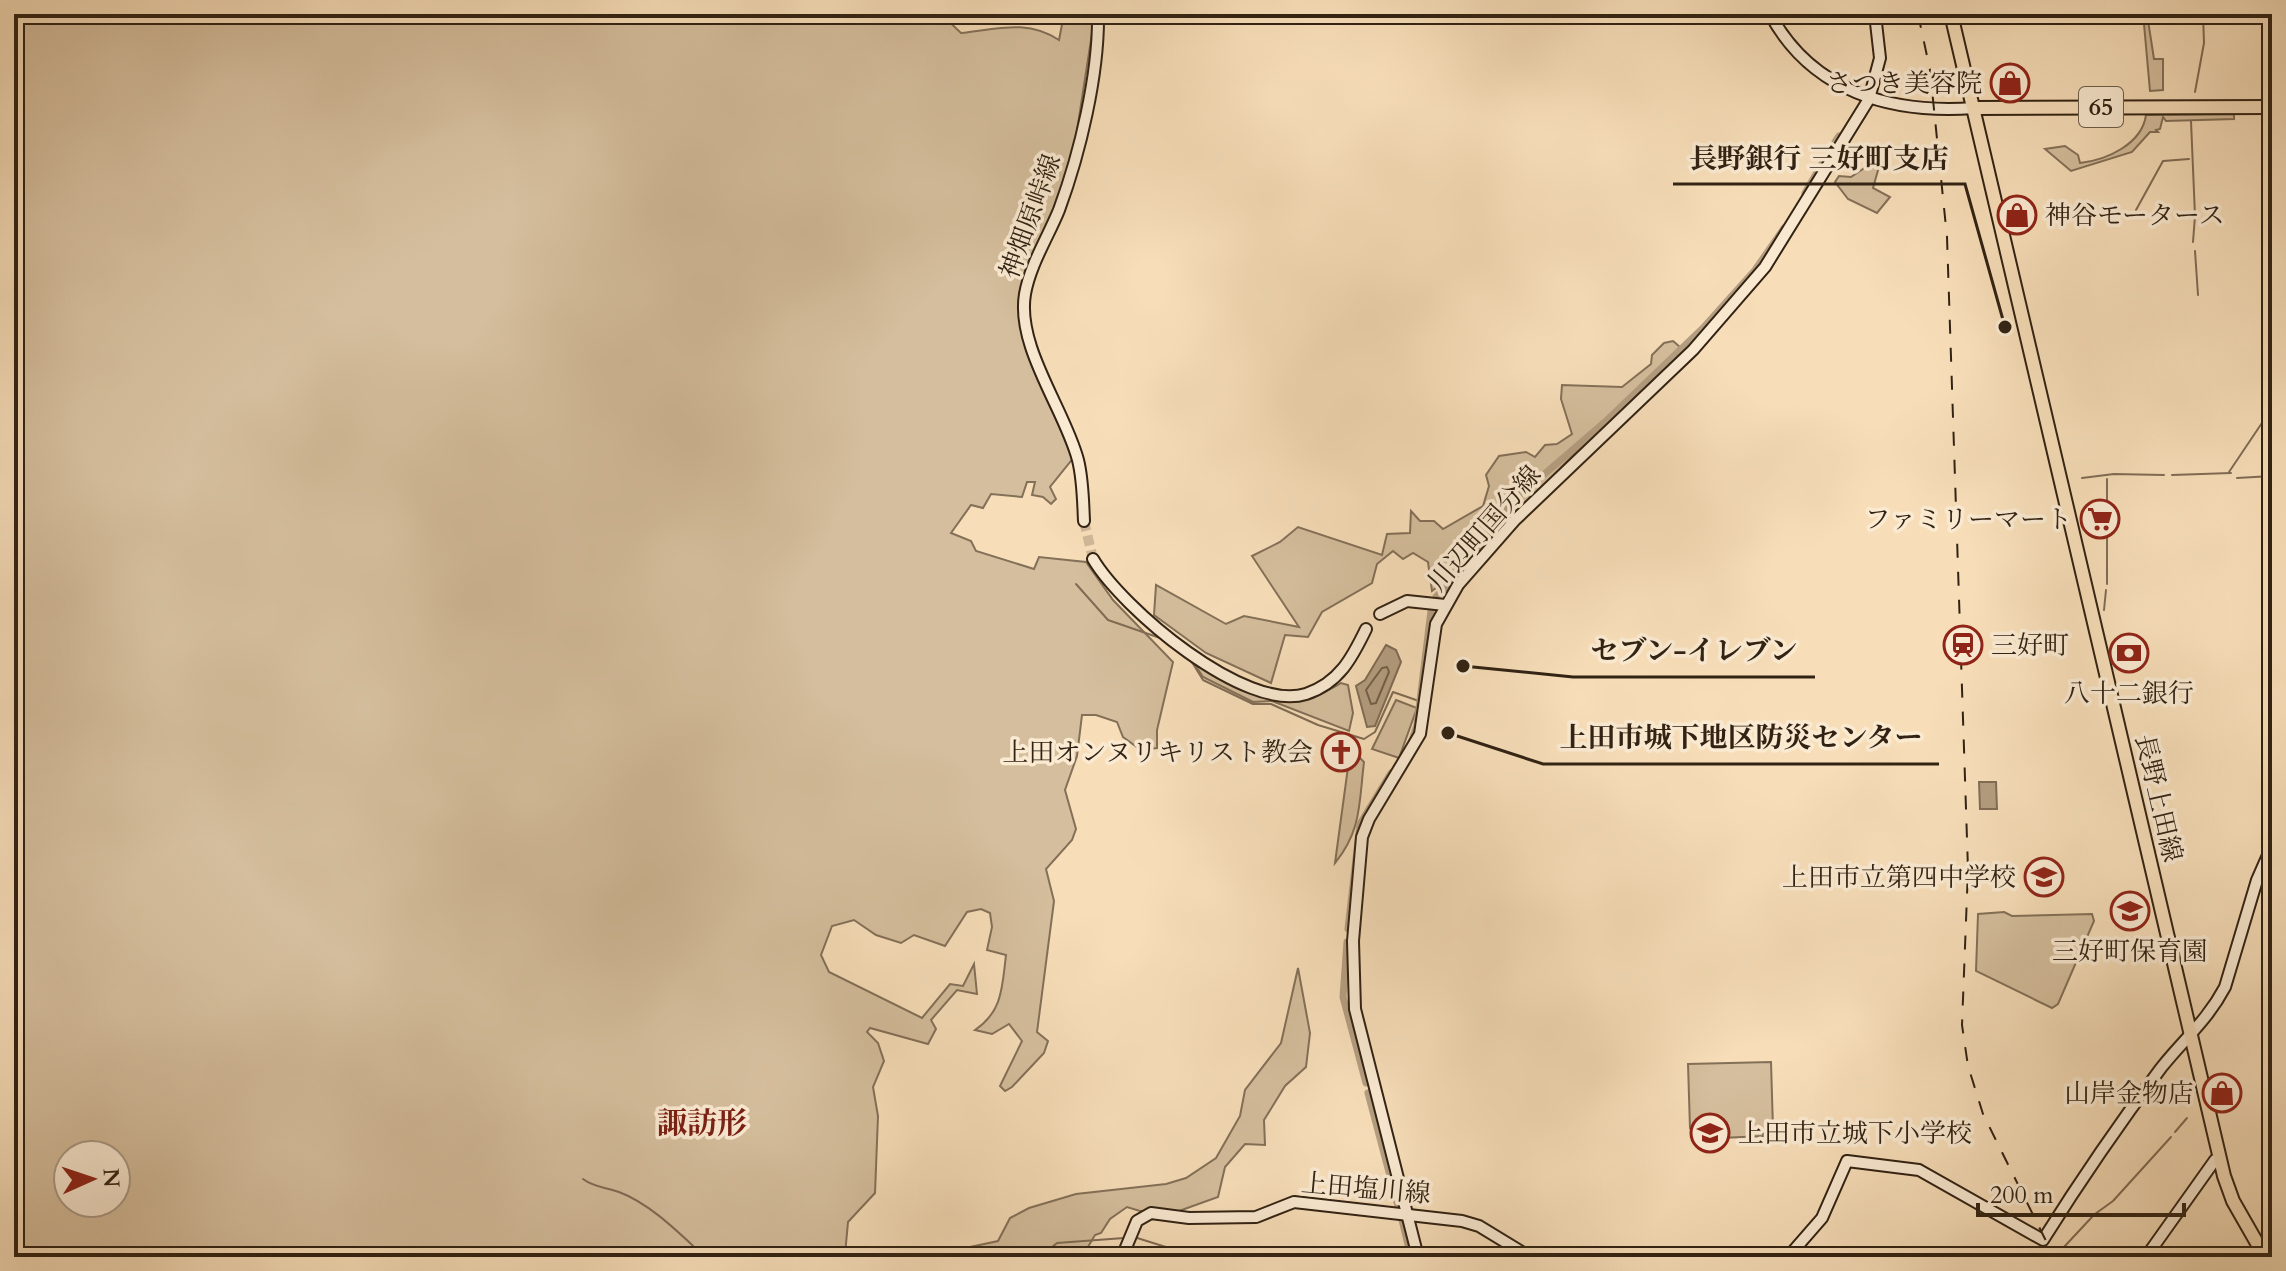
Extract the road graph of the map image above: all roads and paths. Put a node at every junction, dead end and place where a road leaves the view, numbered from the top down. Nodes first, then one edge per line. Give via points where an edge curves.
1 (1098, 14) edge
2 (1770, 14) edge
3 (1875, 14) edge
4 (1951, 14) edge
5 (1869, 99) junction
6 (2272, 107) edge
7 (1974, 108) junction
8 (1084, 521) tunnel mouth
9 (1093, 559) tunnel mouth
10 (1445, 605) junction
11 (1380, 614) dead end
12 (1366, 629) dead end
13 (2272, 846) edge
14 (2193, 1032) junction
15 (2215, 1160) dead end
16 (1407, 1214) junction
17 (1122, 1257) edge
18 (1418, 1257) edge
19 (1530, 1257) edge
20 (1788, 1257) edge
21 (2146, 1257) edge
22 (2265, 1257) edge

1 - 8 street, 神畑原峠線 via 1077,150 1030,279 1024,315 1078,460
2 - 5 street via 1798,54 1819,73
3 - 5 street, 川辺町国分線 via 1880,58
4 - 7 main road, 長野上田線
5 - 7 street via 1917,109
5 - 10 street, 川辺町国分線 via 1749,287 1693,350 1547,486
6 - 7 main road, 65
7 - 14 main road, 長野上田線
9 - 12 street via 1111,583 1195,655 1229,678 1267,693 1293,696 1325,685 1347,664
10 - 11 street via 1407,601
10 - 16 street, 川辺町国分線 via 1434,632 1420,734 1365,826 1353,941 1355,1009
13 - 14 street via 2225,987 2208,1019
14 - 20 street via 2093,1161 2043,1240 1919,1170 1847,1161 1822,1218
14 - 22 main road, 長野上田線 via 2228,1188
15 - 21 street
16 - 17 street, 上田塩川線 via 1294,1202 1256,1217 1151,1213 1137,1221
16 - 18 street, 川辺町国分線
16 - 19 street, 上田塩川線 via 1479,1226

